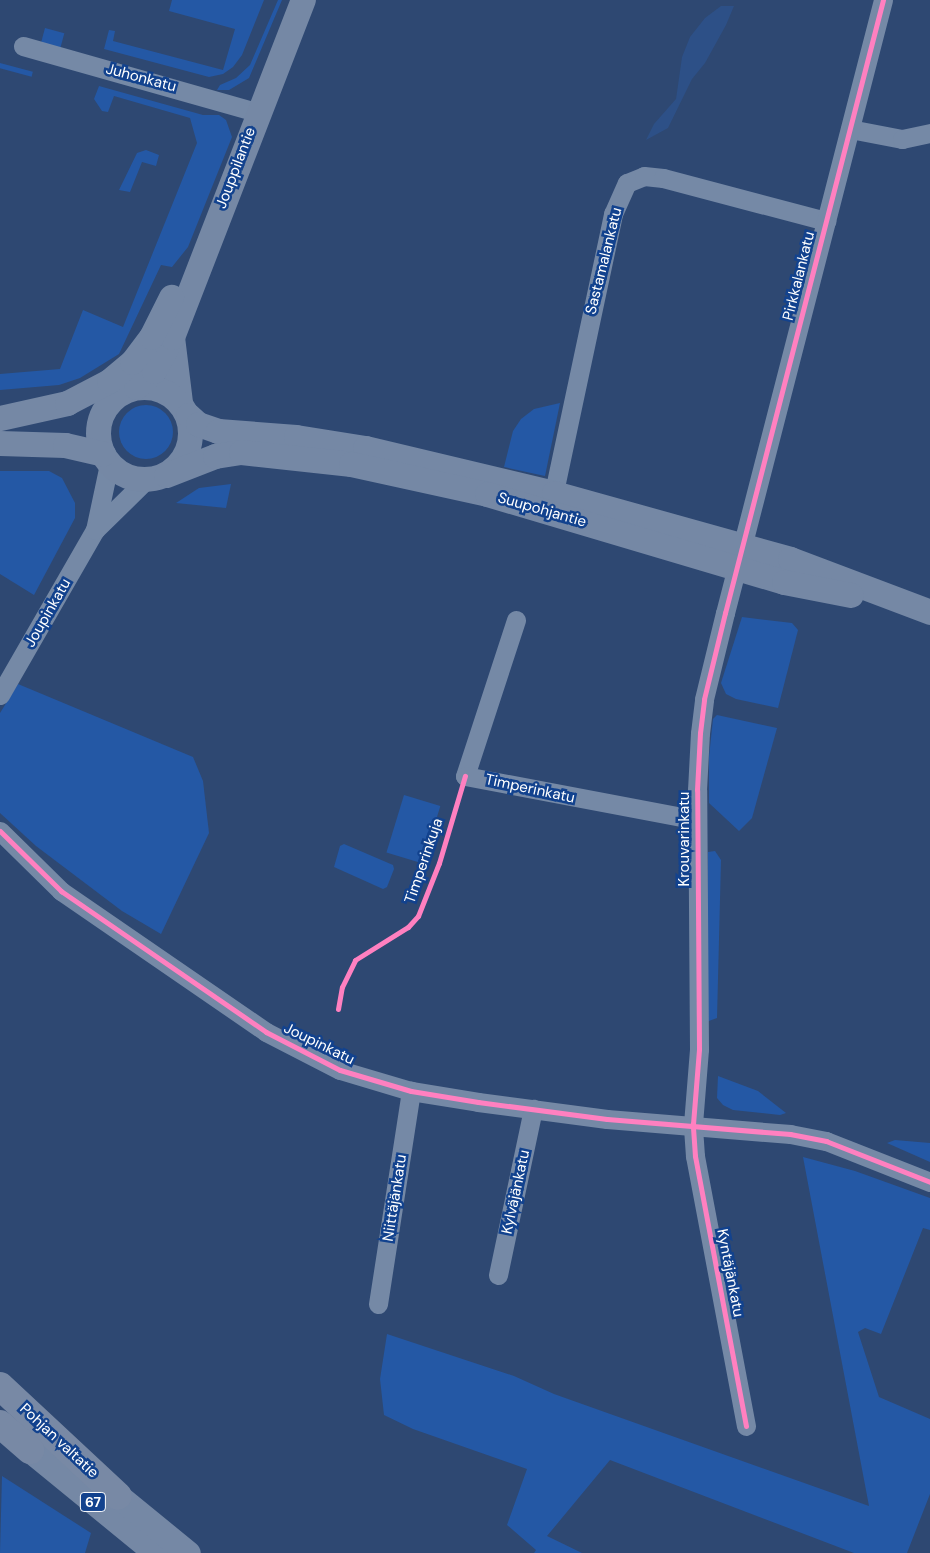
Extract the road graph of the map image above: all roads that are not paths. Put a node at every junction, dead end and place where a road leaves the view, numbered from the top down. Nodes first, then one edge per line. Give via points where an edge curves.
1 (303, 0) edge
2 (883, 0) edge
3 (23, 46) dead end
4 (257, 112) junction
5 (850, 129) junction
6 (930, 133) edge
7 (826, 221) junction
8 (194, 277) junction
9 (172, 337) junction
10 (136, 387) junction
11 (114, 397) junction
12 (184, 409) junction
13 (0, 418) edge
14 (0, 443) edge
15 (106, 459) junction
16 (156, 477) junction
17 (552, 502) junction
18 (95, 530) junction
19 (740, 558) junction
20 (922, 610) edge
21 (516, 620) dead end
22 (0, 695) edge
23 (697, 820) junction
24 (0, 831) edge
25 (411, 1091) junction
26 (533, 1109) junction
27 (693, 1124) junction
28 (930, 1182) edge
29 (498, 1275) dead end
30 (378, 1304) dead end
31 (0, 1386) edge
32 (0, 1424) edge
33 (746, 1426) dead end
34 (30, 1450) joint
35 (118, 1496) joint
36 (156, 1553) edge
37 (188, 1553) edge

1 - 4 main road, Jouppilantie
2 - 5 street, Pirkkalankatu
3 - 4 street, Juhonkatu
4 - 8 main road, Jouppilantie
5 - 6 street via 902,139
5 - 7 street, Pirkkalankatu
7 - 17 street, Sastamalankatu via 663,178 644,176 627,183 613,214
7 - 19 street, Pirkkalankatu
8 - 9 main road, Jouppilantie
8 - 13 main road via 180,283 148,342 109,382 67,403
9 - 10 main road, Jouppilantie via 154,371
9 - 12 main road, Jouppilantie
10 - 11 main road
10 - 12 main road via 152,387 167,392
11 - 13 main road via 49,420
11 - 15 main road via 98,424 98,439
12 - 16 main road via 190,445 184,458
12 - 17 main road, Suupohjantie via 198,424 218,431 296,437 365,448
14 - 15 main road via 65,445
15 - 16 main road via 121,474
15 - 18 street, Joupinkatu
16 - 17 main road, Suupohjantie via 227,454 292,456
16 - 18 street, Joupinkatu
17 - 19 main road, Suupohjantie
18 - 22 street, Joupinkatu
19 - 20 main road, Suupohjantie via 784,582
19 - 23 street, Krouvarinkatu via 704,699
21 - 23 street, Timperinkatu via 465,776
23 - 27 street, Krouvarinkatu via 699,1050
24 - 25 street, Joupinkatu via 61,891 266,1032 340,1070
25 - 26 street, Joupinkatu
25 - 30 street, Niittäjänkatu
26 - 27 street, Joupinkatu via 607,1119
26 - 29 street, Kylväjänkatu
27 - 28 street, Joupinkatu via 826,1141
27 - 33 street, Kyntäjänkatu via 695,1156
31 - 35 highway, Pohjan valtatie / 67
32 - 34 highway, Pohjan valtatie / 67
34 - 36 main road, Pohjan valtatie / 67
35 - 37 main road, Pohjan valtatie / 67

